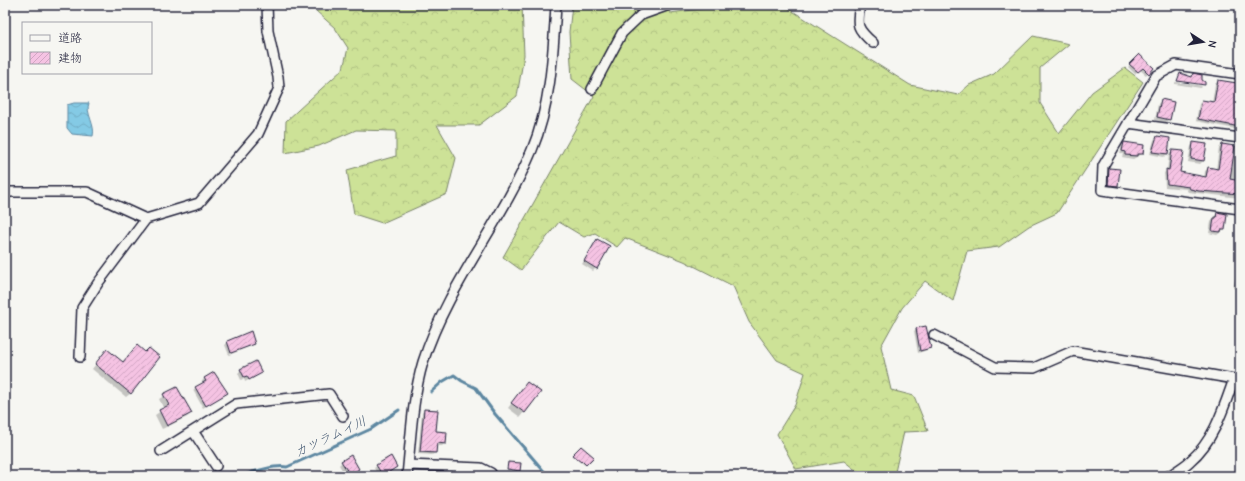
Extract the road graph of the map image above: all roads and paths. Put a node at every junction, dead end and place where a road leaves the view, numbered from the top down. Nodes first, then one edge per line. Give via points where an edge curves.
1 (267, 5) edge
2 (556, 5) edge
3 (669, 5) edge
4 (860, 5) edge
5 (873, 43) dead end
6 (1240, 74) edge
7 (592, 89) dead end
8 (1128, 124) junction
9 (1240, 138) edge
10 (5, 192) edge
11 (1240, 209) edge
12 (146, 218) junction
13 (934, 335) dead end
14 (80, 357) dead end
15 (1237, 379) edge
16 (343, 416) dead end
17 (193, 431) junction
18 (161, 451) dead end
19 (408, 465) junction
20 (216, 466) dead end
21 (407, 476) edge
22 (491, 476) edge
23 (1169, 476) edge

1 - 12 street via 268,31 278,88 258,134 199,203
2 - 19 street via 551,77 541,123 514,188 445,310 425,356 416,392
3 - 7 street via 641,15 622,33
4 - 5 street via 857,19 860,32
6 - 8 street via 1176,65 1156,76
8 - 9 street
8 - 11 street via 1103,166 1102,190
10 - 12 street via 87,192
12 - 14 street via 82,308
13 - 15 street via 996,367 1034,368 1073,351
15 - 23 street via 1208,440 1190,461
16 - 17 street via 329,394 236,404
17 - 18 street
17 - 20 street
19 - 21 street
19 - 22 street via 481,468 491,473

